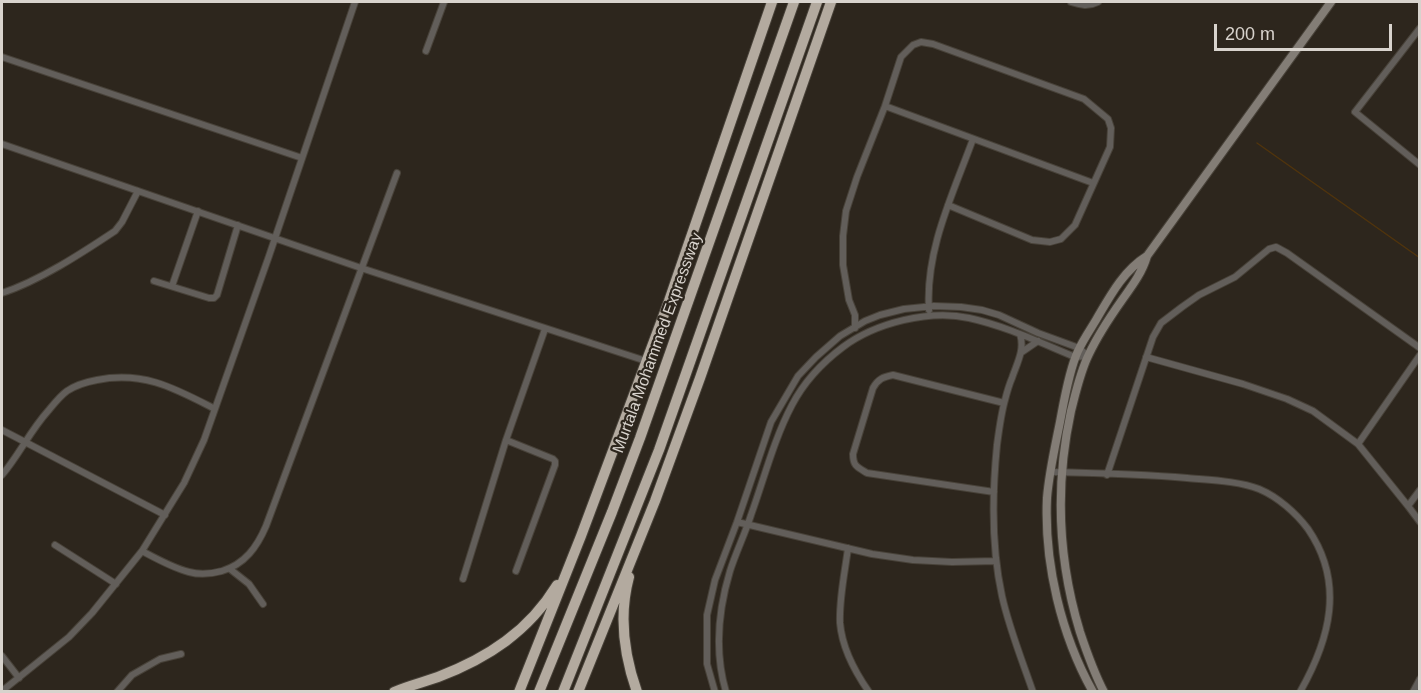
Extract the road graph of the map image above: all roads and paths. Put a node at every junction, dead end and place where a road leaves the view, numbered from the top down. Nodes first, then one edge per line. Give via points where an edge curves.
1 (355, 2) edge
2 (444, 2) edge
3 (772, 2) edge
4 (794, 2) edge
5 (817, 2) edge
6 (831, 2) edge
7 (1071, 2) edge
8 (1098, 2) edge
9 (1329, 4) edge
10 (1419, 28) edge
11 (426, 51) dead end
12 (2, 57) edge
13 (885, 106) junction
14 (973, 139) junction
15 (2, 144) edge
16 (302, 158) junction
17 (1419, 165) edge
18 (397, 173) dead end
19 (1093, 183) junction
20 (138, 191) junction
21 (948, 206) junction
22 (198, 211) junction
23 (238, 225) junction
24 (275, 239) junction
25 (1147, 256) junction
26 (361, 268) junction
27 (154, 281) dead end
28 (172, 286) junction
29 (2, 293) edge
30 (928, 307) junction
31 (855, 315) junction
32 (930, 316) junction
33 (865, 322) junction
34 (855, 328) junction
35 (545, 329) junction
36 (1020, 334) junction
37 (1038, 341) junction
38 (1079, 348) junction
39 (1419, 348) edge
40 (1022, 352) junction
41 (1419, 355) edge
42 (1088, 356) junction
43 (1075, 357) junction
44 (1146, 357) junction
45 (646, 362) junction
46 (1004, 403) junction
47 (215, 410) junction
48 (2, 430) edge
49 (507, 440) junction
50 (25, 443) junction
51 (1358, 444) junction
52 (1050, 472) junction
53 (1062, 472) junction
54 (1107, 474) junction
55 (2, 475) edge
56 (1419, 490) edge
57 (994, 492) junction
58 (655, 501) junction
59 (1408, 506) junction
60 (165, 515) junction
61 (737, 522) junction
62 (1419, 522) edge
63 (748, 525) junction
64 (581, 536) junction
65 (55, 545) dead end
66 (848, 548) junction
67 (142, 551) junction
68 (996, 561) junction
69 (230, 569) junction
70 (516, 571) dead end
71 (463, 579) dead end
72 (116, 584) junction
73 (263, 604) dead end
74 (180, 654) dead end
75 (2, 656) edge
76 (19, 678) junction
77 (1419, 679) edge
78 (2, 691) edge
79 (117, 692) edge
80 (394, 692) edge
81 (519, 692) edge
82 (539, 692) edge
83 (563, 692) edge
84 (578, 692) edge
85 (637, 692) edge
86 (715, 692) edge
87 (726, 692) edge
88 (869, 692) edge
89 (1033, 692) edge
90 (1093, 692) edge
91 (1104, 692) edge
92 (1300, 692) edge
93 (1413, 692) edge

1 - 16 street
2 - 11 street
3 - 45 highway, Murtala Mohammed Expressway
4 - 82 highway, Murtala Mohammed Expressway via 640,438
5 - 83 highway via 659,450
6 - 58 highway
7 - 8 street
9 - 25 street
10 - 17 street via 1354,112
12 - 16 street
13 - 14 street
13 - 19 street via 901,57 921,42 1084,99 1108,119 1111,128 1110,147
13 - 31 street via 846,211 843,265
14 - 19 street
14 - 21 street
15 - 20 street
16 - 24 street
18 - 26 street
19 - 21 street via 1075,225 1061,239 1050,242 1032,240
20 - 22 street
20 - 29 street via 115,231 51,270
21 - 30 street via 932,260
22 - 23 street
22 - 28 street
23 - 24 street
23 - 28 street via 214,298
24 - 26 street
24 - 47 street
25 - 38 street via 1118,283
25 - 42 street
26 - 35 street
26 - 69 street via 260,540 247,558
27 - 28 street
30 - 32 street
30 - 33 street via 904,309
30 - 38 street via 982,310
31 - 33 street
31 - 34 street
32 - 36 street via 968,317
32 - 63 street via 870,332 844,346 807,382 780,431
33 - 34 street
34 - 61 street via 816,357 784,398 771,422
35 - 45 street
35 - 49 street
36 - 37 street
36 - 40 street
37 - 40 street
37 - 43 street
38 - 42 street
38 - 43 street
39 - 44 street via 1276,247 1235,278 1199,296 1161,323
40 - 46 street
41 - 51 street
42 - 43 street
42 - 53 street via 1075,395
43 - 52 street
44 - 51 street via 1287,399 1313,411
44 - 54 street
45 - 64 highway, Murtala Mohammed Expressway
46 - 57 street
46 - 57 street via 885,376 873,388 853,462 867,473
47 - 50 street via 183,392 154,382 114,377 66,391
47 - 60 street via 195,461
48 - 50 street
49 - 70 street via 555,461
49 - 71 street
50 - 55 street
50 - 60 street
51 - 59 street
52 - 53 street
52 - 90 street via 1048,526 1056,592 1064,626
53 - 54 street
53 - 91 street via 1061,538 1067,580 1083,640
54 - 92 street via 1224,481 1259,489 1300,518 1322,553 1331,593 1325,636
56 - 59 street
57 - 68 street
58 - 84 highway
58 - 85 highway via 627,584 624,607 627,655
59 - 62 street
60 - 67 street
61 - 63 street
61 - 86 street via 715,580 708,615 707,664
63 - 66 street
63 - 87 street via 720,609 720,657
64 - 80 highway via 555,588 511,638 476,661
64 - 81 highway, Murtala Mohammed Expressway
65 - 72 street
66 - 68 street via 913,560
66 - 88 street via 840,624 855,669
67 - 69 street via 192,573
67 - 72 street
68 - 89 street via 1002,596
69 - 73 street via 249,584
72 - 76 street via 69,637
74 - 79 street via 160,659 132,675
75 - 76 street
76 - 78 street
77 - 93 street

